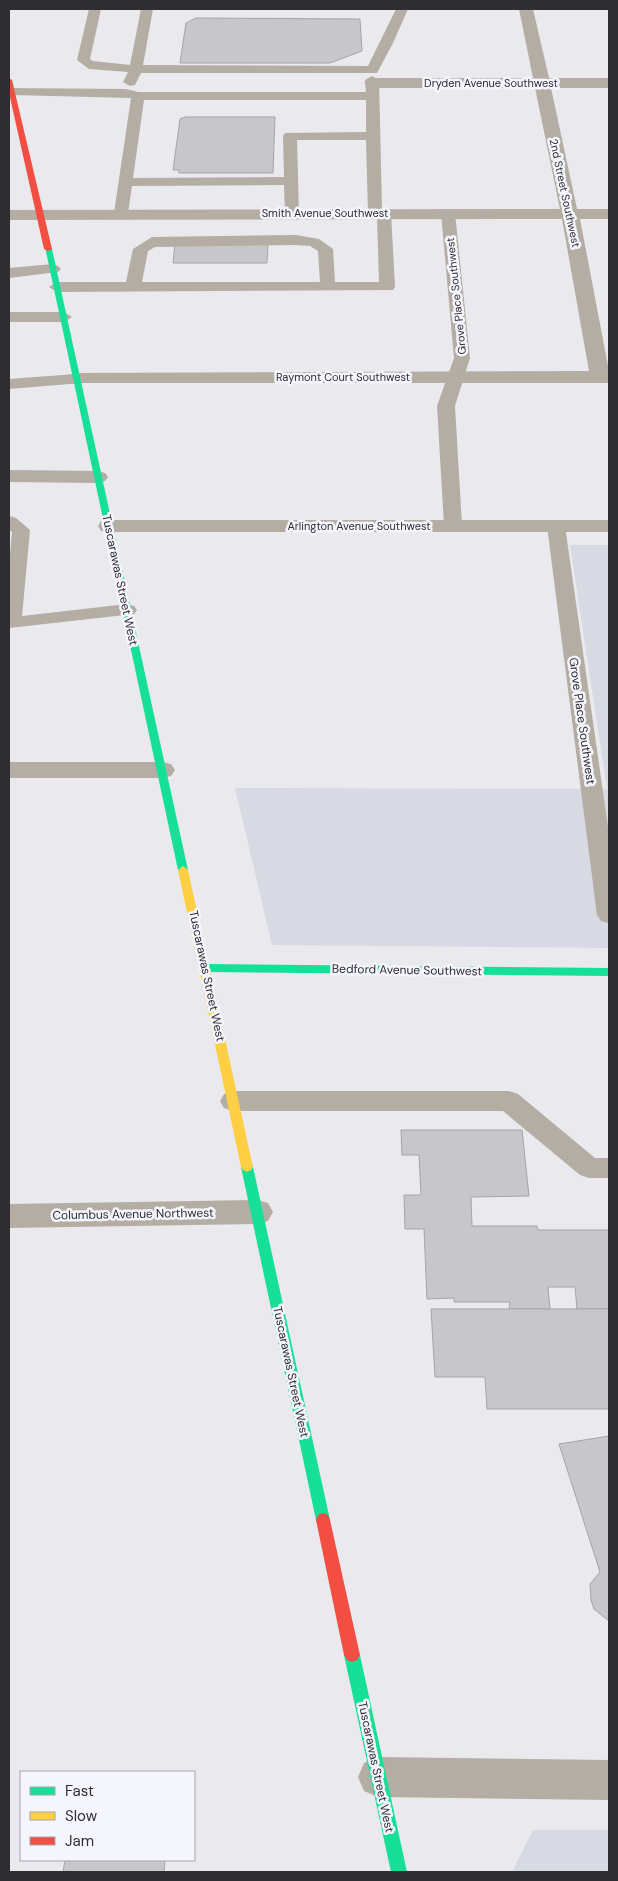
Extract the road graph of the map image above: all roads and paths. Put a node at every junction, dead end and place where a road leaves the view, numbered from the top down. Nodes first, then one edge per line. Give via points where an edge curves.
1 (95, 9) edge
2 (147, 9) edge
3 (402, 9) edge
4 (526, 9) edge
5 (136, 69) junction
6 (541, 83) junction
7 (609, 83) edge
8 (372, 84) junction
9 (10, 88) edge
10 (132, 94) junction
11 (373, 136) junction
12 (290, 181) junction
13 (125, 182) junction
14 (121, 213) junction
15 (292, 213) junction
16 (380, 213) junction
17 (448, 213) junction
18 (41, 214) junction
19 (570, 214) junction
20 (609, 214) edge
21 (9, 215) edge
22 (53, 269) junction
23 (9, 273) edge
24 (57, 287) junction
25 (133, 287) junction
26 (328, 287) junction
27 (9, 317) edge
28 (64, 317) junction
29 (459, 376) junction
30 (604, 377) edge
31 (76, 379) junction
32 (9, 384) edge
33 (9, 476) edge
34 (98, 477) junction
35 (9, 522) edge
36 (109, 526) junction
37 (453, 526) junction
38 (556, 526) junction
39 (609, 526) edge
40 (127, 610) junction
41 (10, 629) edge
42 (9, 770) edge
43 (162, 770) junction
44 (609, 915) edge
45 (205, 968) junction
46 (609, 972) edge
47 (233, 1101) junction
48 (609, 1168) edge
49 (257, 1212) junction
50 (9, 1216) edge
51 (378, 1776) junction
52 (609, 1780) edge
53 (399, 1872) edge

1 - 5 lane via 83,62 94,66
2 - 5 lane
3 - 8 lane
4 - 6 street, 2nd Street Southwest
5 - 8 lane
5 - 10 lane
6 - 7 street, Dryden Avenue Southwest
6 - 8 street, Dryden Avenue Southwest
6 - 19 street, 2nd Street Southwest
8 - 10 lane via 253,96
8 - 11 lane
9 - 10 lane
9 - 18 main road, Tuscarawas Street West
10 - 13 lane
11 - 12 lane via 290,136
11 - 16 lane
12 - 13 lane
12 - 15 lane
13 - 14 lane
14 - 15 street, Smith Avenue Southwest
14 - 18 street, Smith Avenue Southwest
15 - 16 street, Smith Avenue Southwest
16 - 17 street, Smith Avenue Southwest
16 - 26 lane via 387,287
17 - 19 street, Smith Avenue Southwest
17 - 29 lane, Grove Place Southwest via 462,358
18 - 21 street, Smith Avenue Southwest
18 - 22 main road, Tuscarawas Street West
19 - 20 street, Smith Avenue Southwest
19 - 30 street, 2nd Street Southwest
22 - 23 lane
22 - 24 main road, Tuscarawas Street West
24 - 25 lane
24 - 28 main road, Tuscarawas Street West
25 - 26 lane
25 - 26 lane via 141,249 152,242 296,240 314,242 325,248
27 - 28 lane
28 - 31 main road, Tuscarawas Street West
29 - 30 street, Raymont Court Southwest
29 - 31 street, Raymont Court Southwest
29 - 37 lane, Grove Place Southwest via 446,406
31 - 32 lane
31 - 34 main road, Tuscarawas Street West
33 - 34 street
34 - 36 main road, Tuscarawas Street West
35 - 41 lane via 21,530
36 - 37 street, Arlington Avenue Southwest
36 - 40 main road, Tuscarawas Street West
37 - 38 street, Arlington Avenue Southwest
38 - 39 street, Arlington Avenue Southwest
38 - 44 lane, Grove Place Southwest
40 - 41 lane
40 - 43 main road, Tuscarawas Street West
42 - 43 street
43 - 45 main road, Tuscarawas Street West
45 - 46 main road, Bedford Avenue Southwest
45 - 47 main road, Tuscarawas Street West
47 - 48 lane via 509,1101 589,1168
47 - 49 main road, Tuscarawas Street West
49 - 50 street, Columbus Avenue Northwest
49 - 51 main road, Tuscarawas Street West
51 - 52 street
51 - 53 main road, Tuscarawas Street West

